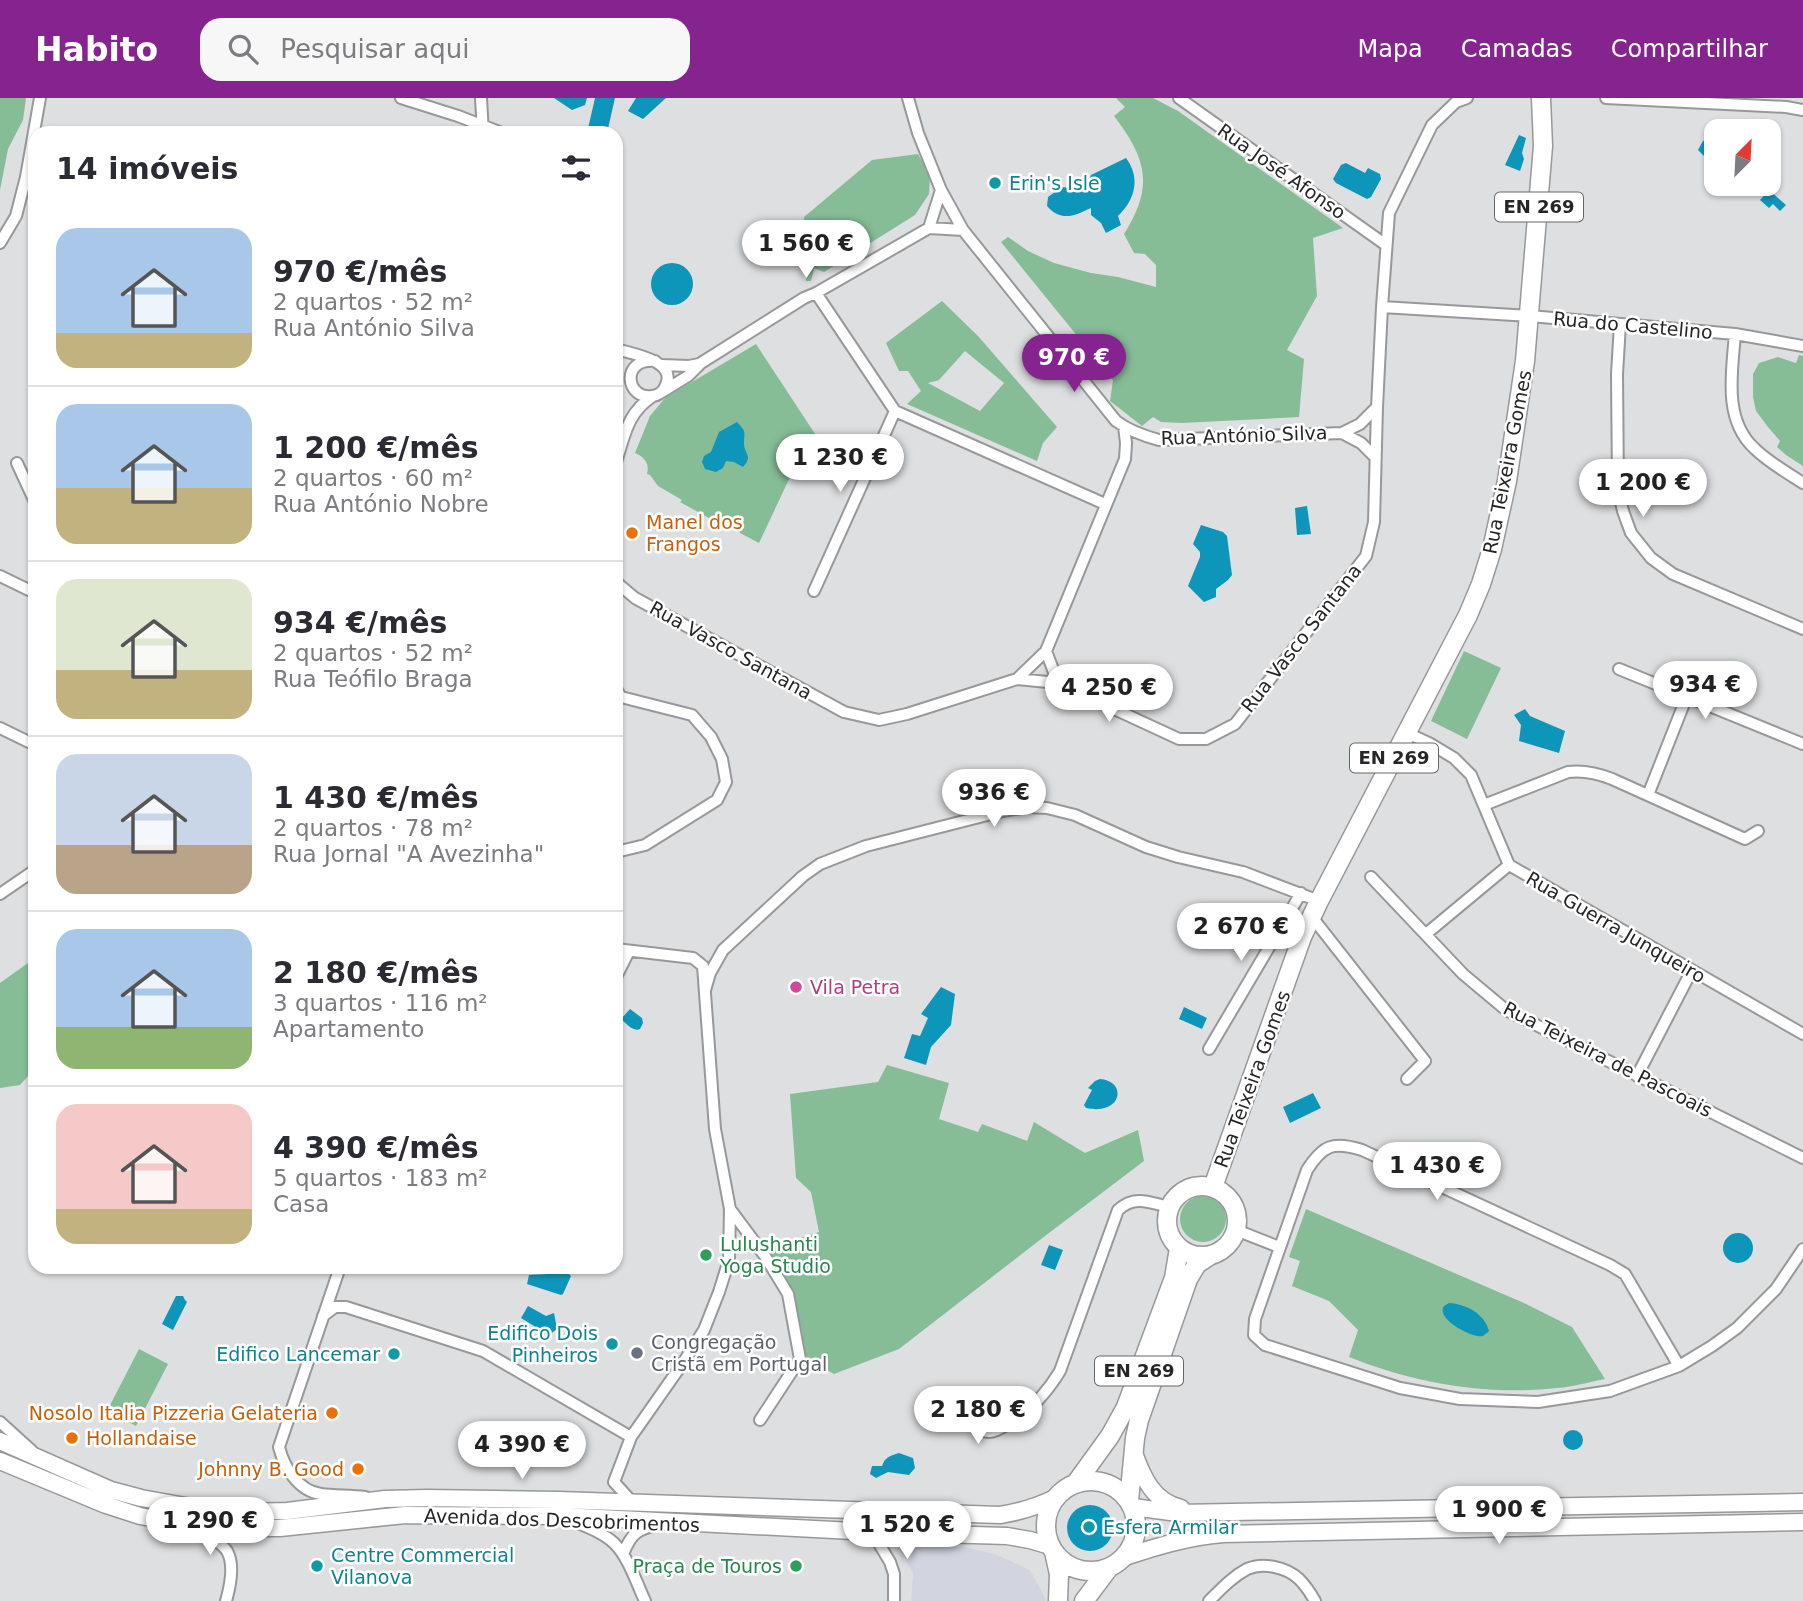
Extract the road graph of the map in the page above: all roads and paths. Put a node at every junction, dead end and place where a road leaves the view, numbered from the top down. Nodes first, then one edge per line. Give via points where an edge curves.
1 (40, 98) edge
2 (401, 98) edge
3 (481, 98) edge
4 (908, 98) edge
5 (1179, 98) edge
6 (1467, 98) edge
7 (1541, 98) edge
8 (1606, 98) edge
9 (1788, 103) edge
10 (1803, 110) edge
11 (35, 126) edge
12 (475, 126) edge
13 (483, 126) edge
14 (28, 166) edge
15 (941, 190) junction
16 (929, 228) junction
17 (963, 230) junction
18 (0, 243) edge
19 (1386, 244) junction
20 (816, 293) junction
21 (1382, 307) junction
22 (1530, 316) junction
23 (1619, 324) junction
24 (1735, 334) junction
25 (1803, 346) edge
26 (623, 353) edge
27 (623, 359) edge
28 (658, 363) junction
29 (701, 363) junction
30 (630, 378) junction
31 (657, 394) junction
32 (1377, 407) junction
33 (895, 411) junction
34 (1124, 427) junction
35 (1342, 433) junction
36 (623, 442) edge
37 (1375, 457) junction
38 (17, 463) dead end
39 (1803, 483) edge
40 (28, 487) edge
41 (1105, 504) junction
42 (0, 576) edge
43 (623, 588) edge
44 (28, 590) edge
45 (814, 591) dead end
46 (623, 593) edge
47 (635, 597) junction
48 (1803, 629) edge
49 (1046, 651) junction
50 (1619, 669) dead end
51 (1017, 679) junction
52 (1058, 683) junction
53 (1687, 696) junction
54 (623, 697) edge
55 (0, 728) edge
56 (1406, 733) junction
57 (28, 742) edge
58 (1803, 744) edge
59 (1648, 795) junction
60 (1484, 805) junction
61 (1758, 831) dead end
62 (623, 850) edge
63 (1508, 865) junction
64 (28, 875) edge
65 (1371, 877) dead end
66 (1301, 893) junction
67 (0, 894) edge
68 (1315, 909) junction
69 (1426, 934) junction
70 (623, 950) edge
71 (629, 951) junction
72 (623, 963) edge
73 (1692, 970) junction
74 (705, 990) junction
75 (1803, 1034) edge
76 (1209, 1049) dead end
77 (1637, 1076) junction
78 (1407, 1079) dead end
79 (1803, 1158) edge
80 (1213, 1187) junction
81 (1169, 1207) junction
82 (730, 1209) junction
83 (1236, 1230) junction
84 (1279, 1247) junction
85 (1179, 1248) junction
86 (1803, 1249) edge
87 (1211, 1255) junction
88 (338, 1274) edge
89 (323, 1316) junction
90 (1679, 1366) junction
91 (1003, 1409) junction
92 (1023, 1413) junction
93 (760, 1420) dead end
94 (0, 1422) edge
95 (998, 1430) junction
96 (631, 1437) junction
97 (0, 1441) edge
98 (1134, 1453) junction
99 (39, 1458) junction
100 (0, 1461) edge
101 (1076, 1483) junction
102 (1055, 1498) junction
103 (385, 1499) junction
104 (1803, 1502) edge
105 (633, 1503) junction
106 (1131, 1504) junction
107 (1200, 1513) junction
108 (561, 1516) junction
109 (666, 1522) junction
110 (1803, 1522) edge
111 (179, 1523) junction
112 (872, 1532) junction
113 (1052, 1549) junction
114 (623, 1554) junction
115 (1125, 1557) junction
116 (1108, 1569) junction
117 (226, 1601) edge
118 (645, 1601) edge
119 (894, 1601) edge
120 (1058, 1601) edge
121 (1084, 1601) edge
122 (1209, 1601) edge
123 (1315, 1601) edge

1 - 11 street
2 - 12 street
3 - 13 street
4 - 15 street, Rua António Silva
5 - 19 street, Rua José Afonso
6 - 19 street, Rua Vasco Santana via 1432,124 1389,213
7 - 22 main road, Rua Teixeira Gomes / EN 269 via 1543,146
8 - 9 street
9 - 10 street
14 - 18 street via 16,216
15 - 16 street
15 - 17 street, Rua António Silva
16 - 17 street
16 - 20 street
17 - 34 street, Rua António Silva
19 - 21 street, Rua Vasco Santana
20 - 29 street
20 - 33 street
21 - 22 street
21 - 32 street, Rua Vasco Santana
22 - 23 street, Rua do Castelino
22 - 56 main road, Rua Teixeira Gomes / EN 269 via 1507,481 1492,549 1468,615
23 - 24 street, Rua do Castelino
23 - 48 street via 1618,489 1631,533 1651,558 1673,574
24 - 25 street, Rua do Castelino
24 - 39 street, Rua do Castelino via 1731,384 1738,426 1752,447
26 - 28 street
27 - 30 street
28 - 29 street
28 - 30 street via 638,363
28 - 31 street via 667,376 666,386
29 - 31 street
30 - 31 street via 636,392
31 - 36 street via 632,416
32 - 35 street, Rua António Silva via 1360,424
32 - 37 street, Rua Vasco Santana
33 - 41 street
33 - 45 street
34 - 35 street, Rua António Silva via 1159,440
34 - 41 street via 1125,459
35 - 37 street
37 - 52 street, Rua Vasco Santana via 1374,522 1366,556 1235,724 1206,739 1179,739
38 - 40 street
41 - 49 street
42 - 44 street
43 - 47 street, Rua Vasco Santana
46 - 47 street, Rua Vasco Santana
47 - 51 street, Rua Vasco Santana via 844,712 879,720
49 - 51 street
49 - 52 street
50 - 53 street
51 - 52 street, Rua Vasco Santana
53 - 58 street
53 - 59 street
54 - 62 street via 692,715 711,737 726,782 717,800 645,845
55 - 57 street
56 - 60 street, Rua Guerra Junqueiro via 1454,758 1471,775
56 - 68 main road, Rua Teixeira Gomes / EN 269
59 - 60 street via 1580,770
59 - 61 street via 1745,839
60 - 63 street, Rua Guerra Junqueiro
63 - 69 street
63 - 73 street, Rua Guerra Junqueiro
64 - 67 street
65 - 69 street, Rua Teixeira de Pascoais
66 - 68 street
66 - 74 street via 1243,872 1146,847 1075,815 1027,807 866,846 820,864 723,950
66 - 76 street
68 - 78 street via 1425,1061
68 - 80 main road, Rua Teixeira Gomes / EN 269
69 - 77 street, Rua Teixeira de Pascoais via 1463,974 1506,1010
70 - 71 street
71 - 72 street
71 - 74 street via 693,958 703,967
73 - 75 street, Rua Guerra Junqueiro
73 - 77 street
74 - 82 street via 715,1129
77 - 79 street, Rua Teixeira de Pascoais
80 - 81 main road via 1191,1187
80 - 83 main road via 1230,1199
81 - 85 main road via 1166,1224
81 - 92 street via 1136,1200 1118,1210 1060,1371
82 - 93 street via 788,1294 800,1359
82 - 96 street via 729,1260 704,1330
83 - 84 street
83 - 87 main road, EN 269 via 1227,1246
84 - 90 street via 1254,1335 1265,1345 1401,1388 1460,1399 1538,1402 1610,1391
84 - 90 street via 1307,1170 1317,1155 1346,1145 1625,1274
85 - 87 main road via 1189,1254
85 - 101 main road, EN 269 via 1174,1278 1126,1406
86 - 90 street via 1776,1289 1737,1328
87 - 98 main road, EN 269 via 1197,1264 1188,1279 1142,1413
88 - 89 street
89 - 96 street via 335,1307 346,1307 483,1351
89 - 103 street via 279,1447 282,1461 298,1482 318,1494
91 - 92 street
91 - 95 street via 1005,1418
91 - 95 street via 989,1399 978,1404 972,1418 982,1431
92 - 95 street
94 - 99 street
96 - 105 street via 614,1482
97 - 99 main road, Avenida dos Descobrimentos
98 - 106 main road, EN 269
98 - 107 main road via 1142,1475 1160,1498
99 - 103 main road, Avenida dos Descobrimentos via 111,1490 208,1510 287,1511
100 - 111 main road, Avenida dos Descobrimentos via 140,1516
101 - 102 main road, EN 269
101 - 106 main road via 1111,1485
102 - 105 main road, Avenida dos Descobrimentos via 1033,1509 1000,1515
102 - 113 main road via 1046,1521
103 - 105 main road, Avenida dos Descobrimentos
104 - 107 main road
106 - 107 main road
106 - 115 main road, EN 269 via 1136,1531
108 - 109 main road, Avenida dos Descobrimentos
108 - 111 main road, Avenida dos Descobrimentos via 405,1515 280,1528
108 - 114 street via 612,1541
109 - 112 main road, Avenida dos Descobrimentos
109 - 114 street via 639,1530
110 - 115 main road via 1223,1534 1184,1539
111 - 117 street via 213,1539 226,1551 230,1565
112 - 113 main road, Avenida dos Descobrimentos via 1007,1536
112 - 119 street via 894,1574
113 - 116 main road via 1078,1570
113 - 120 main road via 1059,1574
114 - 118 street
115 - 116 main road
116 - 121 main road
122 - 123 street via 1240,1574 1264,1566 1298,1578

